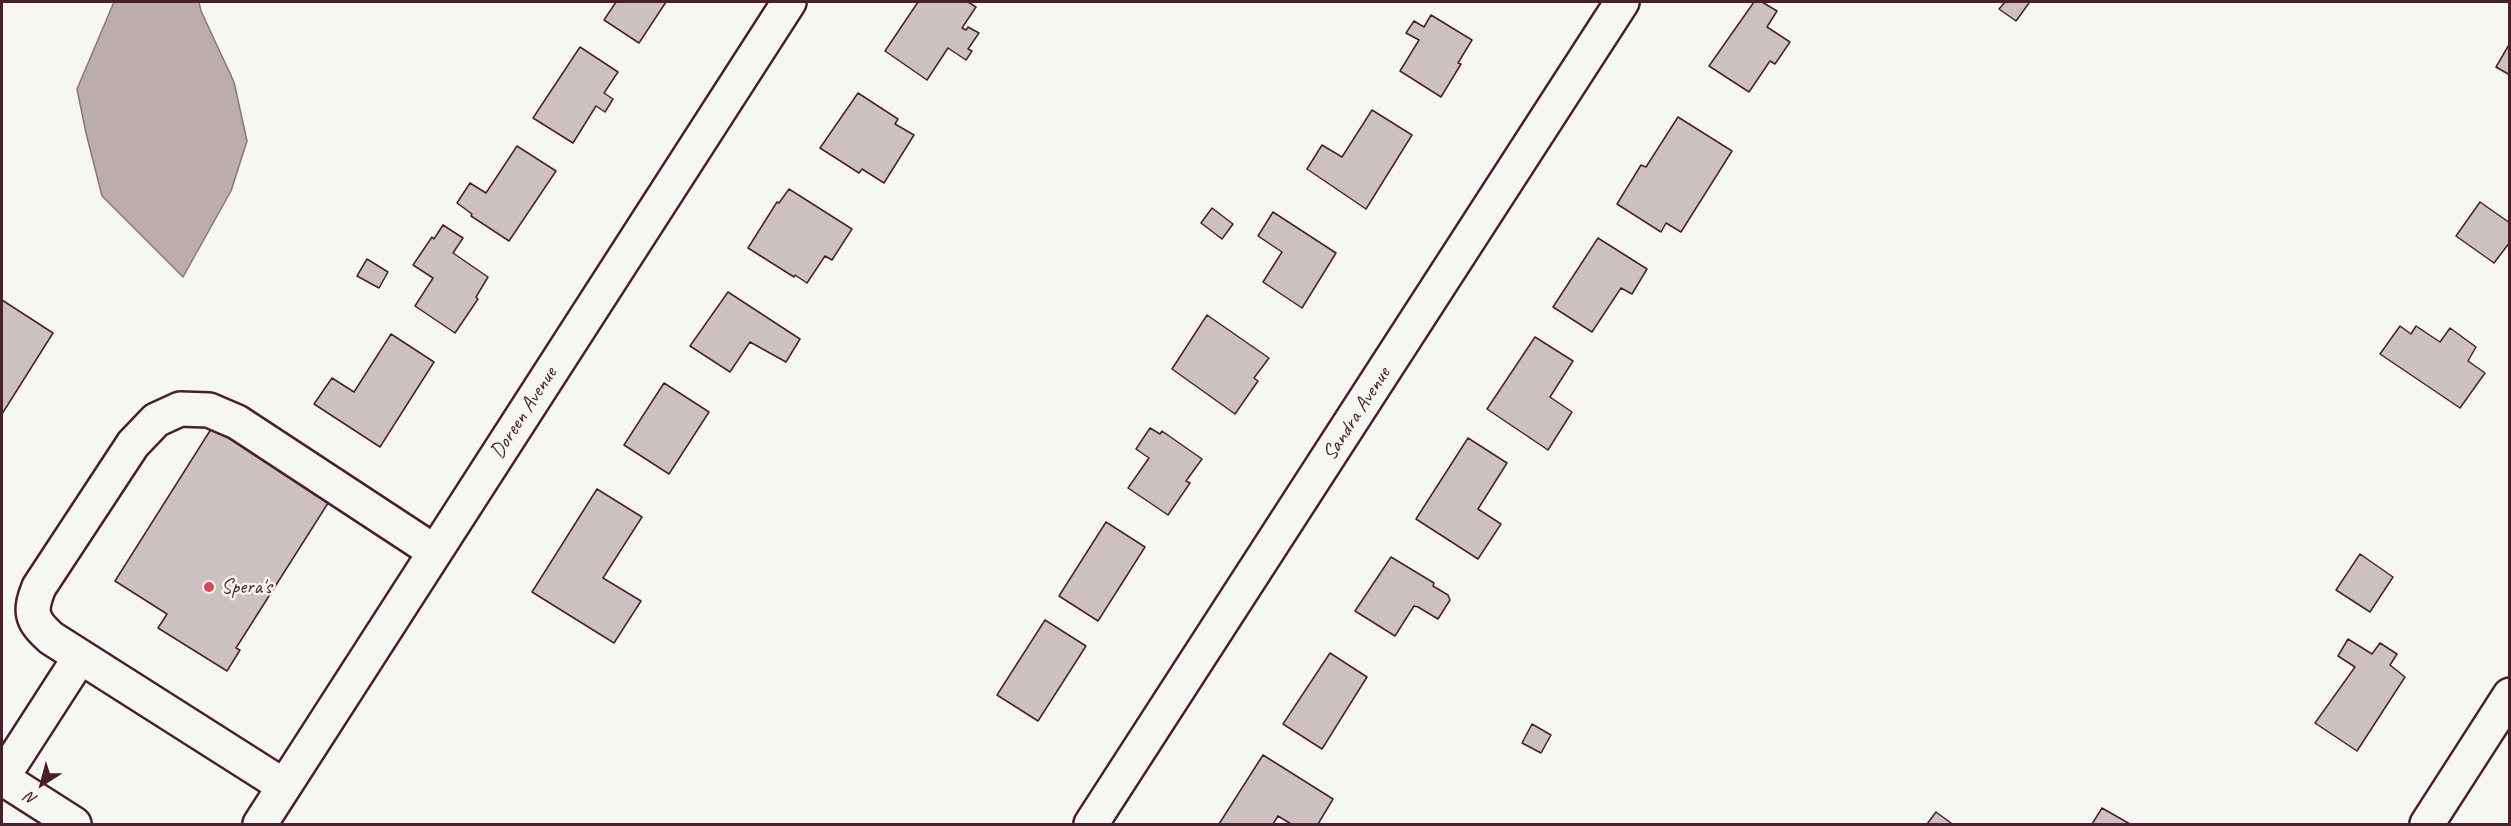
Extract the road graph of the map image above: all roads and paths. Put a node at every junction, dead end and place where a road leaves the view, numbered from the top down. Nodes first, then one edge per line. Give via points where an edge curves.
1 (789, 2) edge
2 (1622, 2) edge
3 (435, 552) junction
4 (80, 657) junction
5 (2510, 695) edge
6 (2, 778) edge
7 (284, 786) junction
8 (75, 825) edge
9 (260, 825) edge
10 (1091, 825) edge
11 (2427, 825) edge

1 - 3 street, Doreen Avenue
2 - 10 street, Sandra Avenue
3 - 4 street via 237,422 209,410 180,409 156,420 133,444 39,587 32,604 35,623
3 - 7 street, Doreen Avenue
4 - 6 street
4 - 7 street
5 - 11 street
6 - 8 street
7 - 9 street, Doreen Avenue

